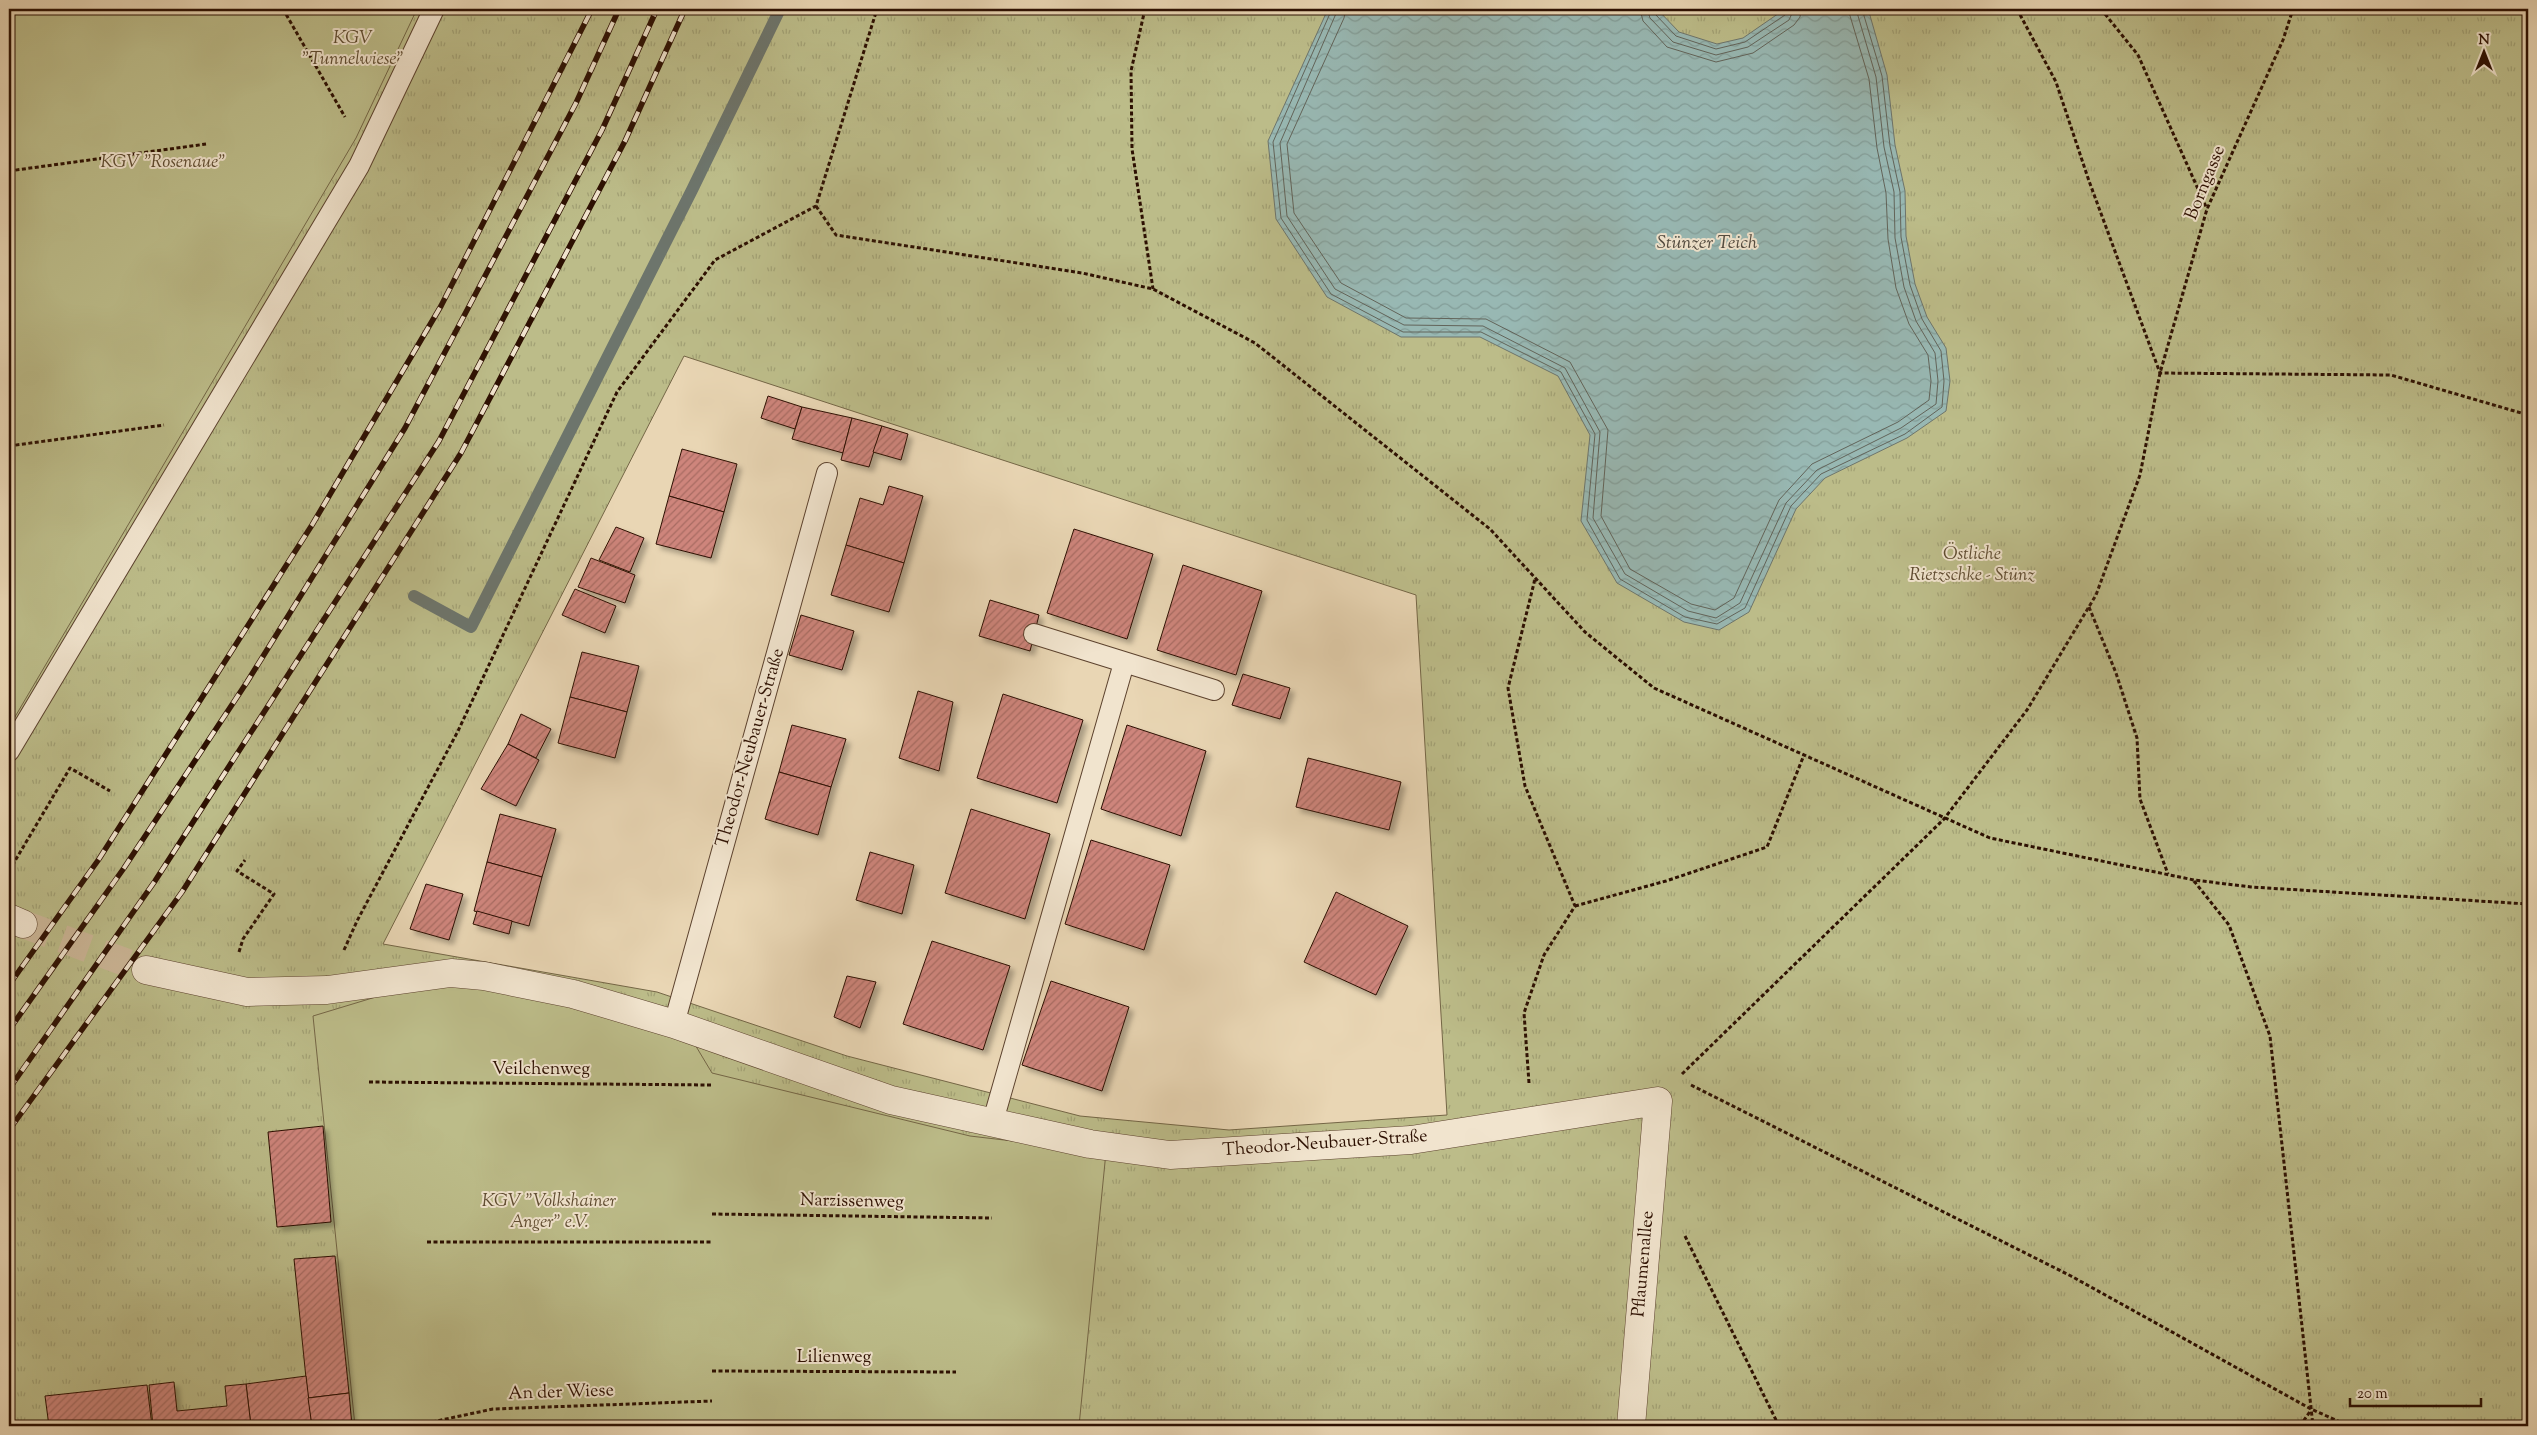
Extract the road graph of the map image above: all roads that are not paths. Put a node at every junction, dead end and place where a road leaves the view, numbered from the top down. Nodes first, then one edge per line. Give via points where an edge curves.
1 (434, 9) edge
2 (827, 473) dead end
3 (1034, 634) dead end
4 (1124, 664) junction
5 (1214, 690) dead end
6 (9, 751) edge
7 (146, 970) tunnel mouth
8 (674, 1024) junction
9 (1658, 1101) joint
10 (993, 1121) junction
11 (1631, 1426) edge

1 - 6 lane via 359,166
2 - 8 lane, Theodor-Neubauer-Straße
3 - 4 lane
4 - 5 lane
4 - 10 lane
7 - 8 street, Theodor-Neubauer-Straße via 247,992 327,990 451,973 484,976 573,994
8 - 10 street, Theodor-Neubauer-Straße via 891,1100
9 - 10 street, Theodor-Neubauer-Straße via 1411,1140 1170,1155 1090,1144
9 - 11 street, Pflaumenallee

